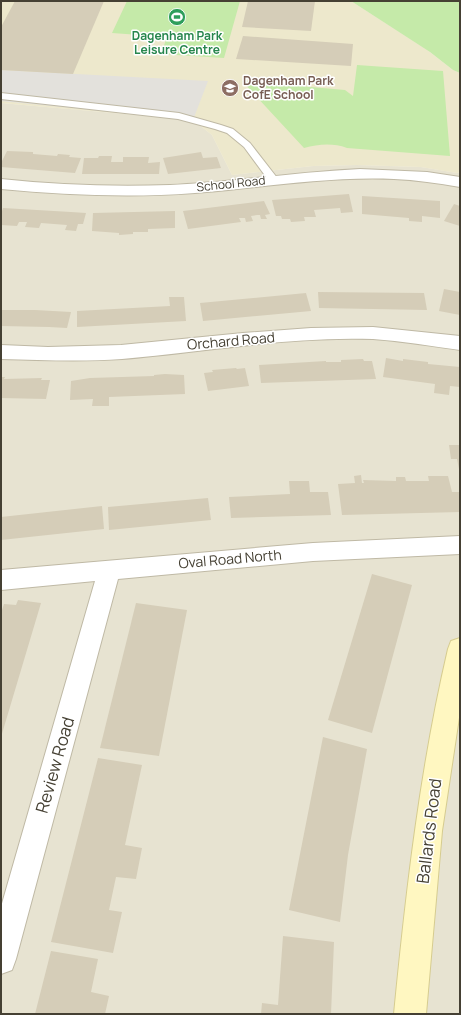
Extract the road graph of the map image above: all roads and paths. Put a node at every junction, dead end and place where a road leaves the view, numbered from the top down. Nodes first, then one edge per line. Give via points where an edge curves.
1 (1, 96) edge
2 (273, 179) junction
3 (460, 182) edge
4 (1, 184) edge
5 (460, 343) edge
6 (1, 352) edge
7 (460, 545) edge
8 (106, 570) junction
9 (1, 580) edge
10 (460, 649) edge
11 (1, 959) edge
12 (410, 1014) edge

1 - 2 lane via 179,116 218,127 230,131 247,145
2 - 3 street, School Road via 386,174
2 - 4 street, School Road via 195,188 117,191 77,191
5 - 6 street, Orchard Road via 373,332 243,339 121,352
7 - 8 street, Oval Road North via 313,552
8 - 9 street, Oval Road North
8 - 11 street, Review Road via 106,585
10 - 12 main road, Ballards Road via 439,750

